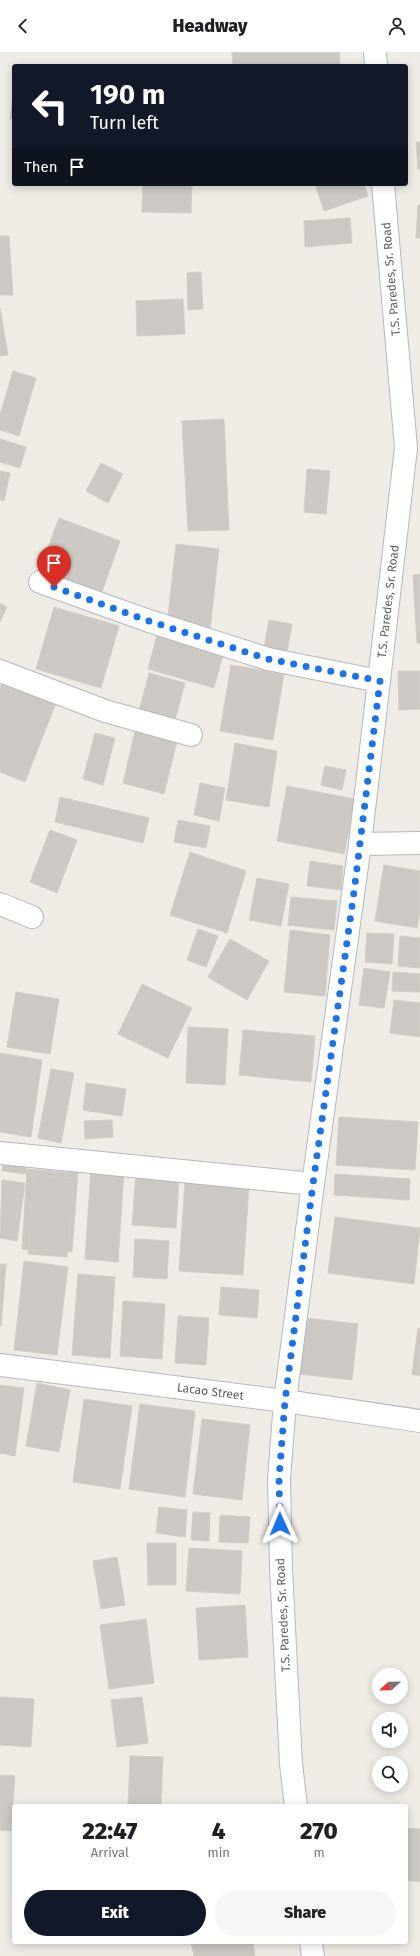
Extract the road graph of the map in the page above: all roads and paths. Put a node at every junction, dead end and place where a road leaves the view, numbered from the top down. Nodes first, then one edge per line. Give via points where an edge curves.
1 (375, 52) edge
2 (376, 64) edge
3 (383, 186) edge
4 (413, 449) edge
5 (40, 582) dead end
6 (0, 671) edge
7 (380, 681) junction
8 (191, 735) dead end
9 (420, 843) edge
10 (360, 844) junction
11 (0, 904) edge
12 (32, 917) dead end
13 (0, 1153) edge
14 (313, 1184) junction
15 (0, 1365) edge
16 (285, 1401) junction
17 (420, 1425) edge
18 (296, 1804) edge
19 (311, 1944) edge
20 (313, 1956) edge

1 - 2 street
3 - 4 street, T.S. Paredes, Sr. Road
4 - 7 street, T.S. Paredes, Sr. Road
5 - 7 street via 149,621 268,659
6 - 8 street via 105,711
7 - 10 street, T.S. Paredes, Sr. Road
9 - 10 street
10 - 14 street, T.S. Paredes, Sr. Road
11 - 12 street
13 - 14 street
14 - 16 street, T.S. Paredes, Sr. Road
15 - 16 street, Lacao Street
16 - 17 street, Lacao Street
16 - 18 street, T.S. Paredes, Sr. Road via 279,1479 281,1569 291,1764
19 - 20 street

